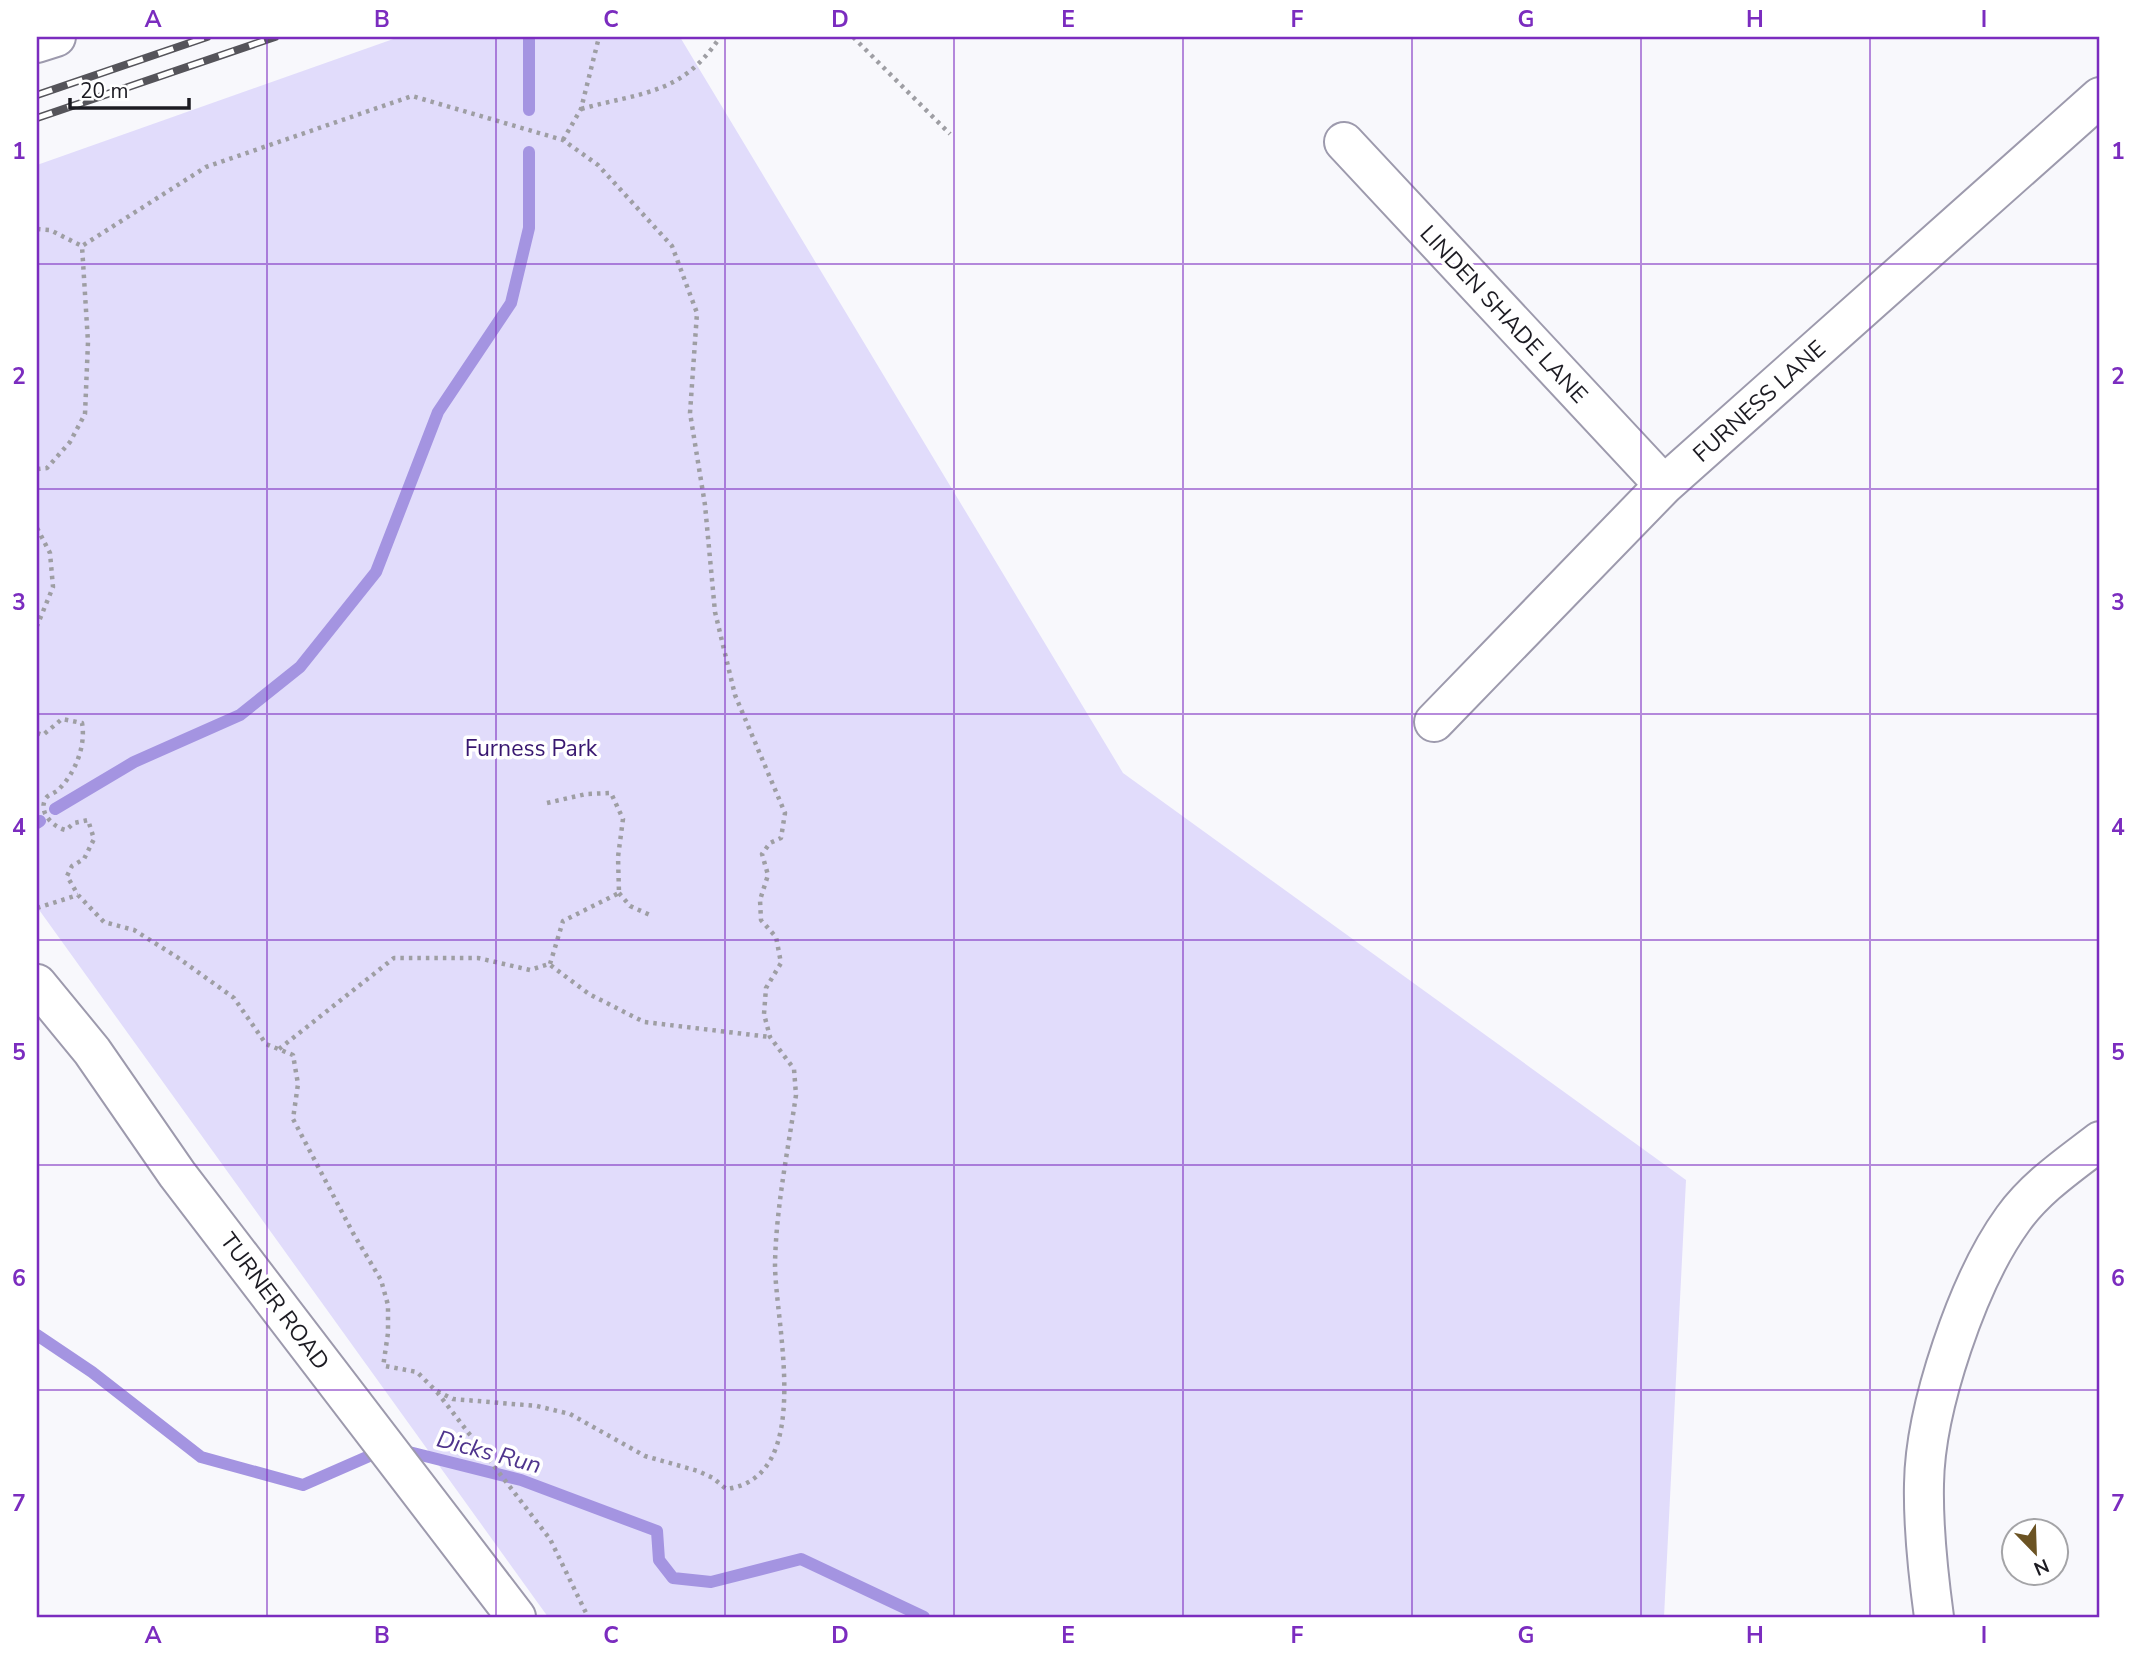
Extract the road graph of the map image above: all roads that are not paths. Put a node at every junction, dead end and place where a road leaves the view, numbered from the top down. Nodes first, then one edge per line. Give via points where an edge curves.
1 (56, 37) edge
2 (37, 43) edge
3 (2100, 97) edge
4 (1344, 142) dead end
5 (1664, 485) junction
6 (1434, 722) dead end
7 (37, 984) edge
8 (2100, 1141) edge
9 (516, 1617) edge
10 (1934, 1617) edge

1 - 2 street
3 - 5 street, FURNESS LANE
4 - 5 street, LINDEN SHADE LANE
5 - 6 street, FURNESS LANE
7 - 9 street, TURNER ROAD
8 - 10 street via 2043,1185 2013,1219 1955,1341 1929,1438 1924,1482

